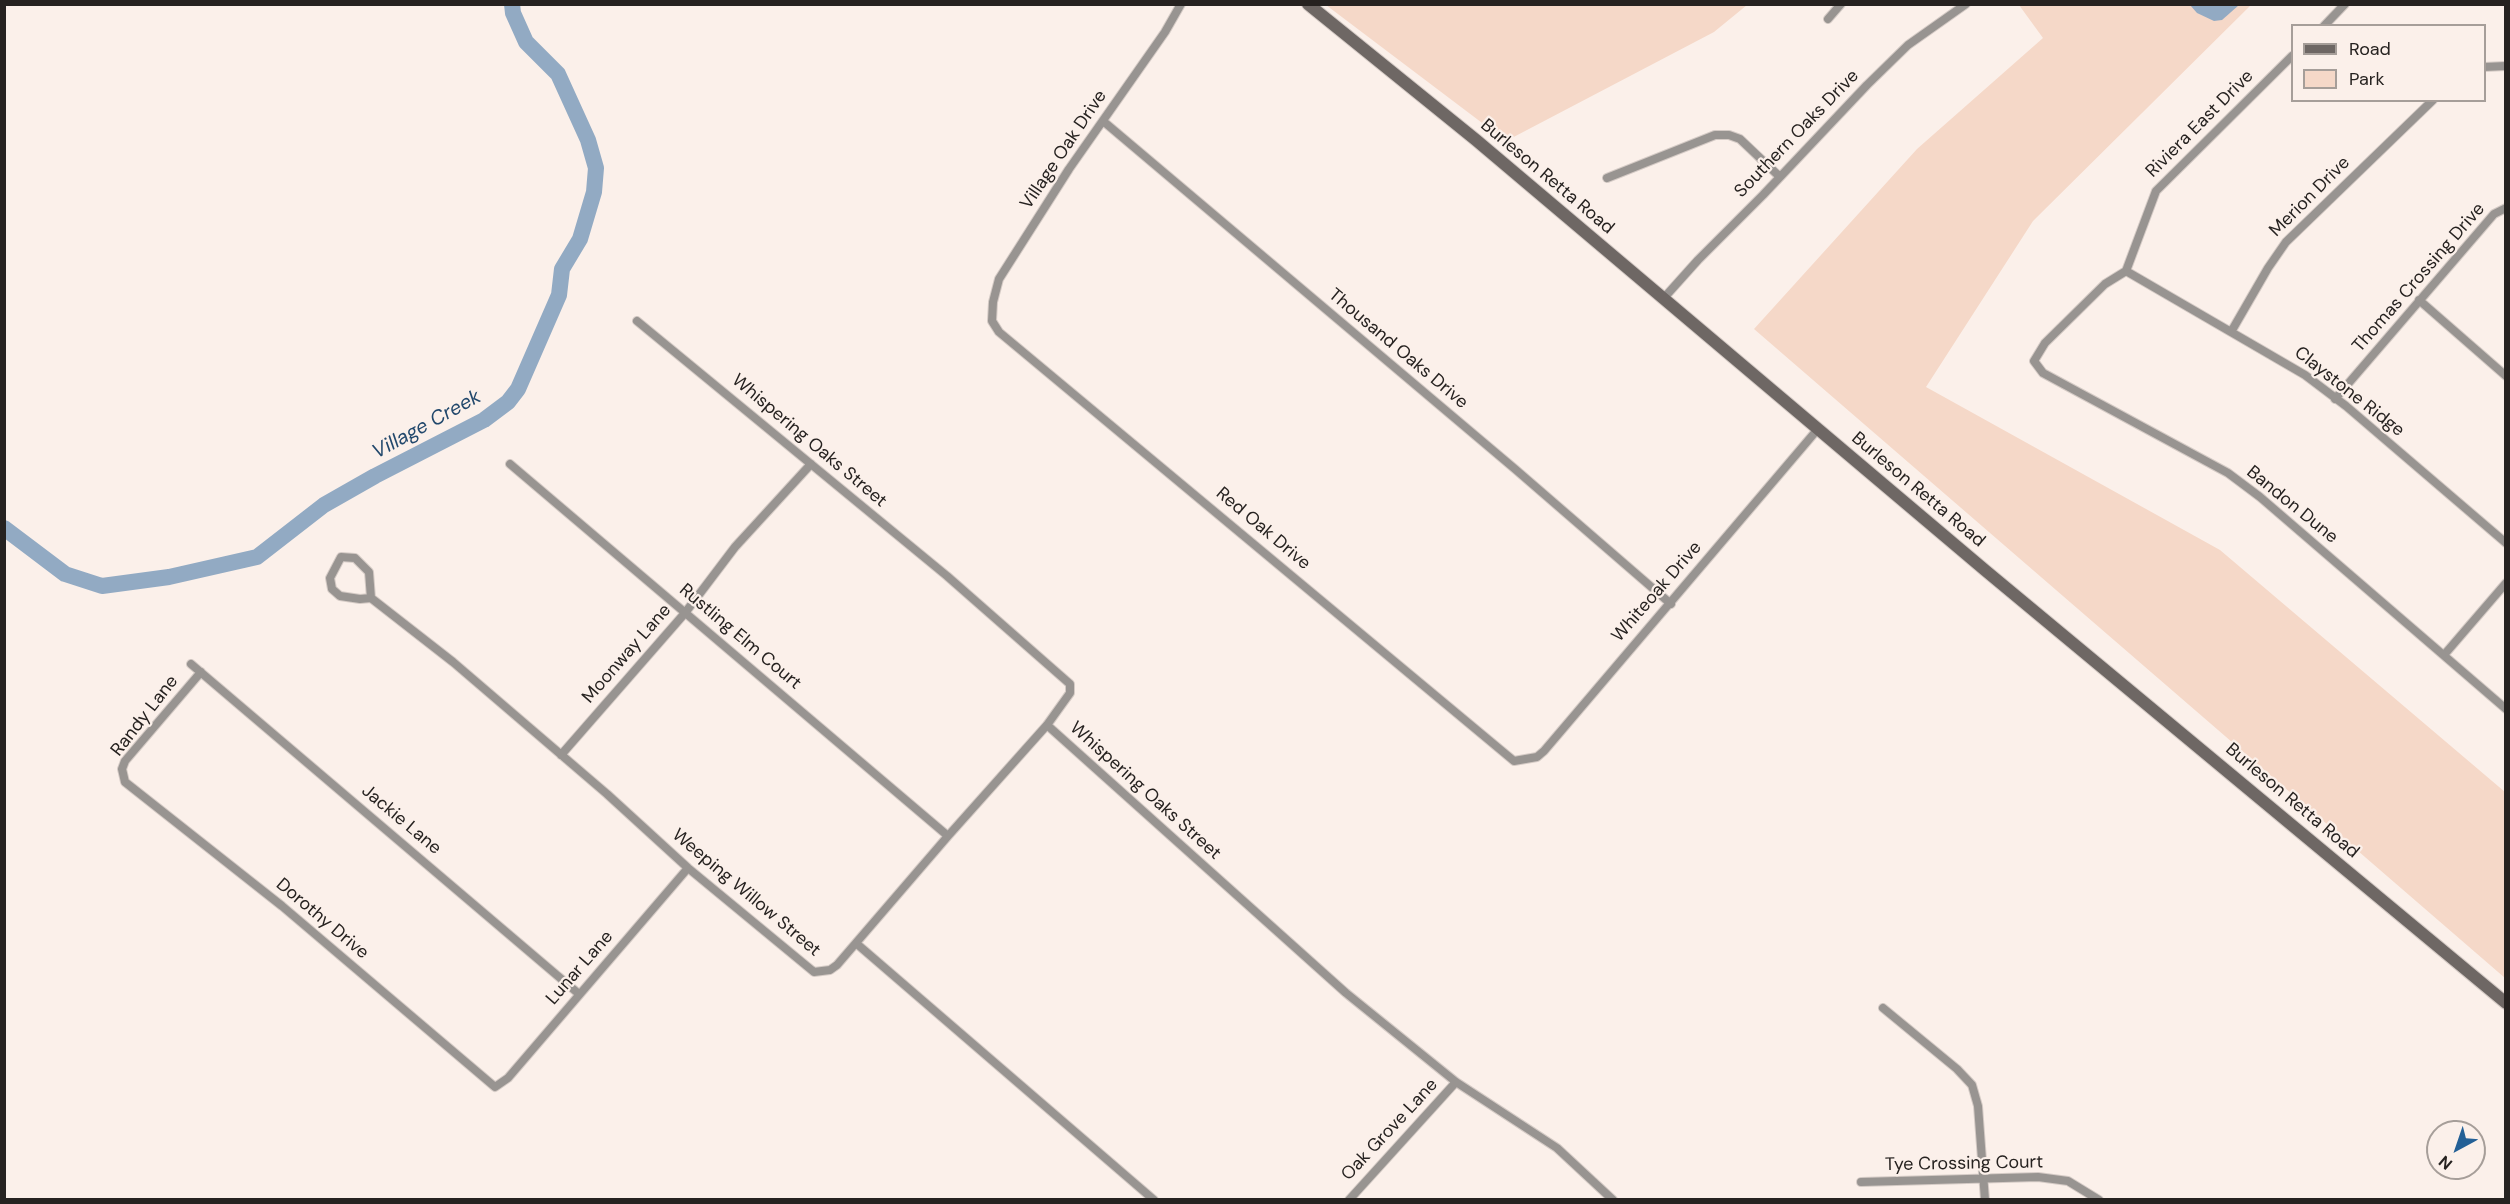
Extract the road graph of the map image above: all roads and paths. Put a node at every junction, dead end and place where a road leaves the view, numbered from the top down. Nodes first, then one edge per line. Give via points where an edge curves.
1 (1181, 4) edge
2 (1308, 4) edge
3 (1841, 4) edge
4 (1965, 4) edge
5 (2345, 4) edge
6 (1955, 7) edge
7 (1828, 19) dead end
8 (2326, 24) edge
9 (2291, 57) edge
10 (2505, 66) edge
11 (2486, 68) edge
12 (2431, 102) edge
13 (1103, 122) junction
14 (1780, 177) junction
15 (1607, 178) dead end
16 (2505, 208) edge
17 (2126, 271) junction
18 (1664, 299) junction
19 (2420, 300) junction
20 (637, 321) dead end
21 (992, 321) joint
22 (2231, 332) junction
23 (2505, 376) edge
24 (2335, 399) junction
25 (1817, 430) junction
26 (510, 464) dead end
27 (811, 465) junction
28 (2505, 543) edge
29 (2505, 583) edge
30 (371, 598) junction
31 (1671, 604) junction
32 (684, 613) junction
33 (2444, 655) junction
34 (191, 664) dead end
35 (201, 672) junction
36 (2505, 709) edge
37 (1047, 725) junction
38 (561, 755) junction
39 (1514, 761) joint
40 (124, 782) joint
41 (948, 836) junction
42 (688, 868) junction
43 (856, 944) junction
44 (579, 994) junction
45 (2505, 1003) edge
46 (1883, 1008) dead end
47 (1456, 1082) junction
48 (495, 1087) joint
49 (1985, 1178) junction
50 (1861, 1182) dead end
51 (1154, 1200) edge
52 (1349, 1200) edge
53 (1613, 1200) edge
54 (1985, 1200) edge
55 (2099, 1200) edge

1 - 13 street, Village Oak Drive
2 - 18 street, Burleson Retta Road
3 - 7 street
4 - 6 street, Southern Oaks Drive
5 - 8 street
6 - 14 street, Southern Oaks Drive via 1908,45
9 - 17 street, Riviera East Drive via 2156,191
10 - 11 street
12 - 22 street, Merion Drive via 2286,242
13 - 21 street, Village Oak Drive via 999,279
13 - 31 street, Thousand Oaks Drive
14 - 15 street via 1740,139 1715,135
14 - 18 street, Southern Oaks Drive
16 - 19 street, Thomas Crossing Drive via 2494,214
17 - 22 street, Claystone Ridge
17 - 33 street, Bandon Dune via 2105,284 2045,343 2034,361 2043,373 2228,473
18 - 25 street, Burleson Retta Road
19 - 23 street
19 - 24 street, Thomas Crossing Drive
20 - 27 street, Whispering Oaks Street
21 - 39 street, Red Oak Drive via 999,332
22 - 24 street, Claystone Ridge via 2297,370
24 - 28 street, Claystone Ridge
25 - 31 street, Whiteoak Drive
25 - 45 street, Burleson Retta Road
26 - 32 street, Rustling Elm Court
27 - 32 street, Moonway Lane via 735,547
27 - 37 street, Whispering Oaks Street via 1064,676 1070,693
29 - 33 street
30 - 30 street via 340,596 332,590 330,578 340,557 355,558 369,572
30 - 38 street, Weeping Willow Street
31 - 39 street, Whiteoak Drive via 1544,751 1537,757
32 - 38 street, Moonway Lane
32 - 41 street, Rustling Elm Court
33 - 36 street, Bandon Dune
34 - 35 street, Jackie Lane
35 - 40 street, Randy Lane via 125,761
35 - 44 street, Jackie Lane
37 - 41 street
37 - 47 street, Whispering Oaks Street via 1346,993
38 - 42 street, Weeping Willow Street
40 - 48 street, Dorothy Drive via 282,906
41 - 43 street
42 - 43 street, Weeping Willow Street via 814,972 830,970
42 - 44 street, Lunar Lane
43 - 51 street
44 - 48 street, Lunar Lane via 508,1078
46 - 49 street via 1972,1085 1978,1106
47 - 52 street, Oak Grove Lane
47 - 53 street, Whispering Oaks Street via 1557,1148
49 - 50 street, Tye Crossing Court
49 - 54 street
49 - 55 street, Tye Crossing Court via 2068,1181

